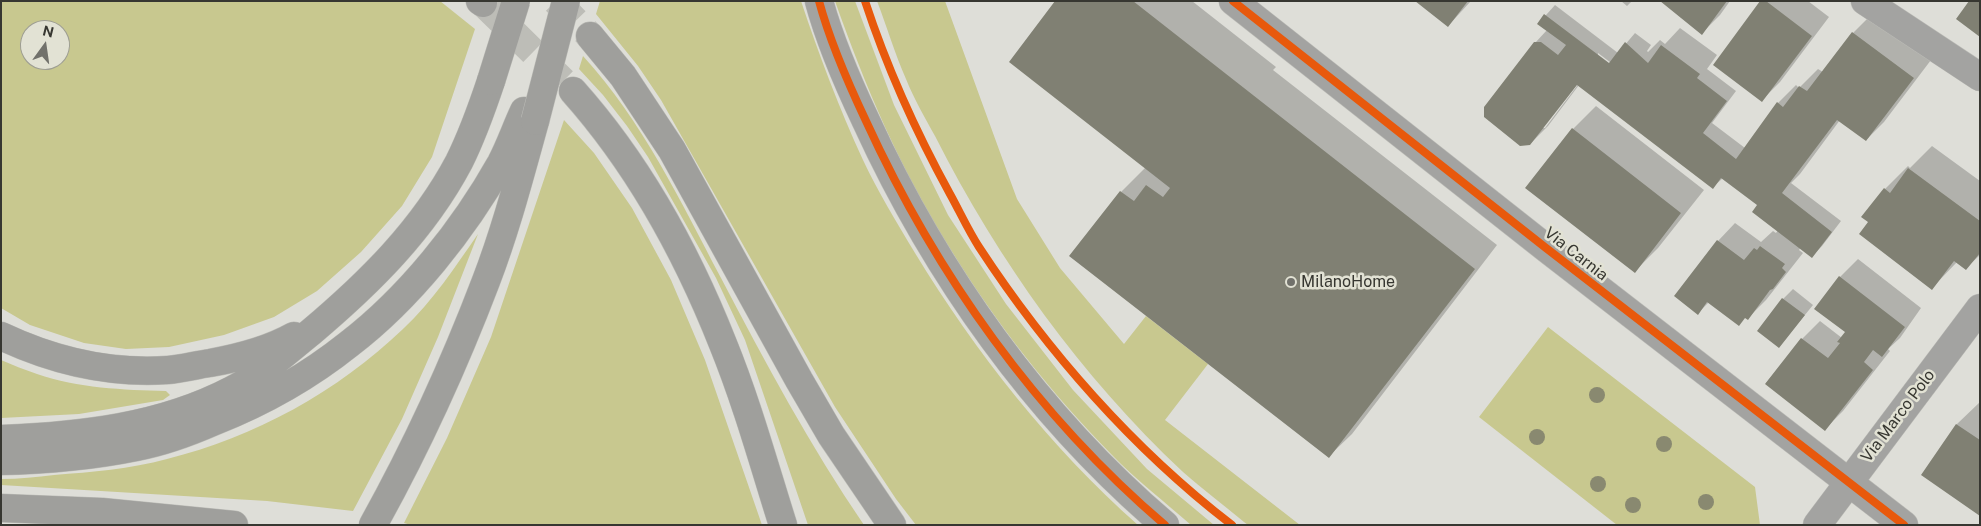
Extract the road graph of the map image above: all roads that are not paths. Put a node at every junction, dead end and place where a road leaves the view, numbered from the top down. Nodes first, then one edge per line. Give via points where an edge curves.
1 (516, 1) edge
2 (564, 1) edge
3 (819, 1) edge
4 (1233, 1) edge
5 (1865, 1) edge
6 (590, 36) tunnel mouth
7 (1980, 77) edge
8 (573, 91) tunnel mouth
9 (529, 116) junction
10 (1980, 308) edge
11 (336, 311) junction
12 (1, 336) edge
13 (1, 438) edge
14 (1, 461) edge
15 (1848, 483) junction
16 (1, 508) edge
17 (376, 521) edge
18 (234, 525) edge
19 (783, 525) edge
20 (892, 525) edge
21 (1165, 525) edge
22 (1817, 525) edge
23 (1904, 525) edge

1 - 11 highway, bridge via 482,108 459,161 407,240
2 - 9 highway, bridge
3 - 21 street via 848,83 882,157 929,242 977,316 1021,376 1078,443
4 - 15 street, Via Carnia
5 - 7 street
6 - 20 highway via 624,76 667,142 831,435
8 - 19 highway via 601,122 631,165 706,303 739,388
9 - 14 highway via 477,202 436,257 391,307 349,344 292,384 239,412 187,433 137,447 75,457
9 - 17 highway via 508,215 486,280 444,384
10 - 15 street, Via Marco Polo
11 - 12 highway via 285,341 232,359 170,370 119,371 74,363
11 - 13 highway via 272,364 233,390 182,411 118,428 56,437
15 - 22 street, Via Marco Polo
15 - 23 street, Via Carnia
16 - 18 highway via 102,512

